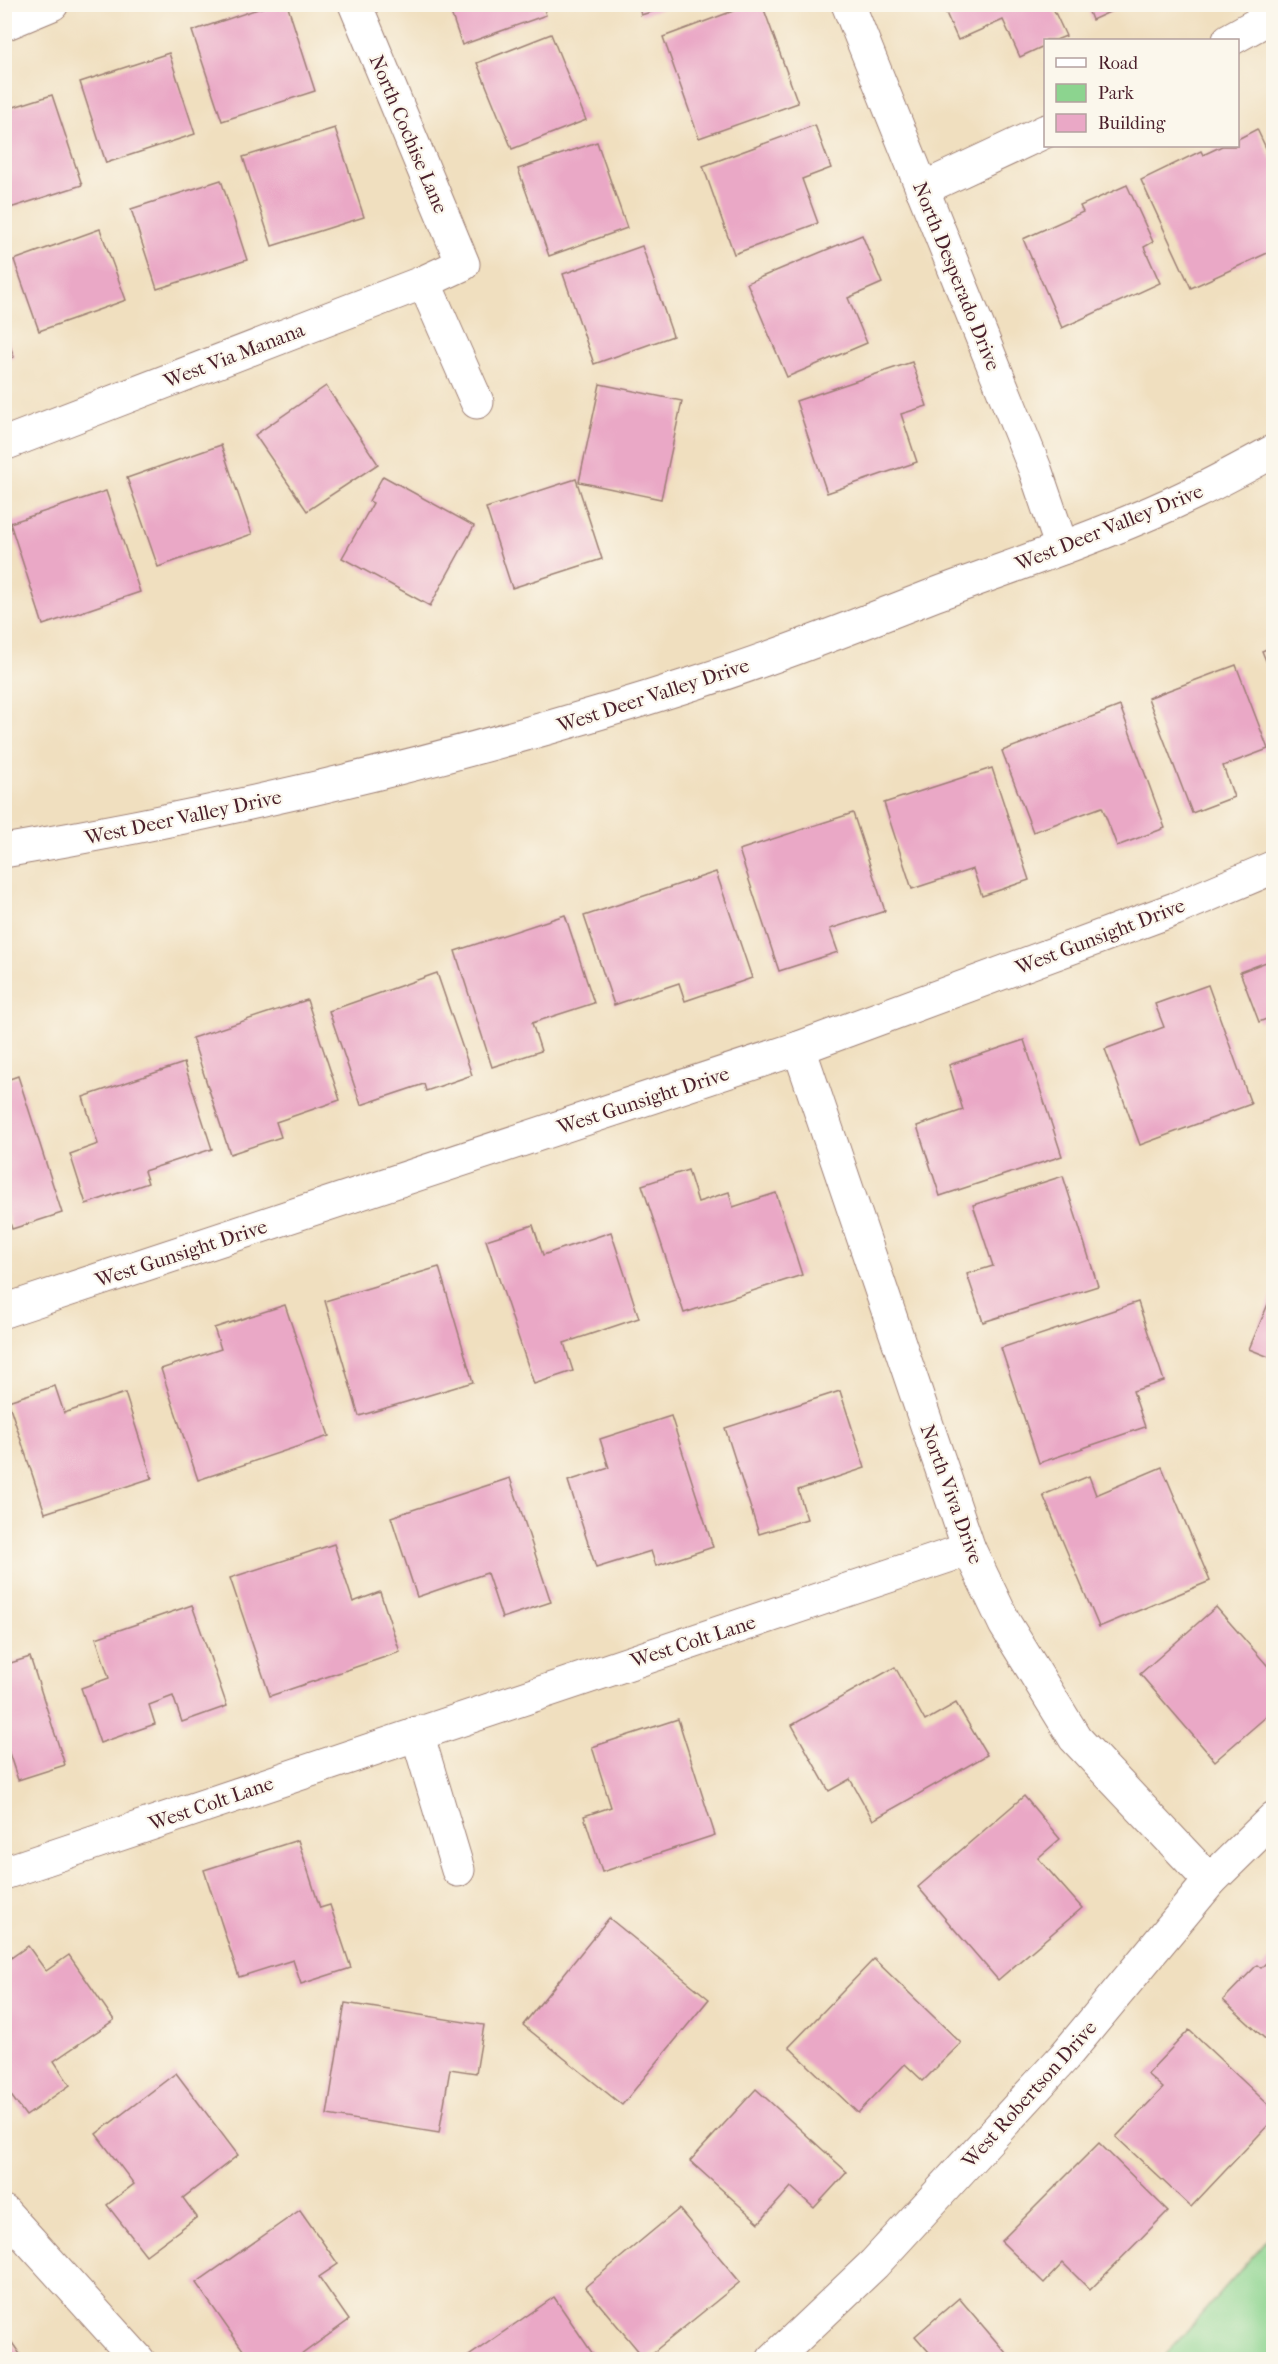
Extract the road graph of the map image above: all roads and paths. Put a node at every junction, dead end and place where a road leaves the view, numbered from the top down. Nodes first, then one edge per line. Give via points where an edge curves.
1 (52, 4) edge
2 (355, 4) edge
3 (848, 4) edge
4 (1274, 15) edge
5 (4, 24) edge
6 (1231, 39) edge
7 (1044, 132) edge
8 (922, 189) junction
9 (463, 264) joint
10 (424, 282) junction
11 (477, 402) dead end
12 (4, 444) edge
13 (1274, 451) edge
14 (1062, 548) junction
15 (4, 851) edge
16 (1274, 867) edge
17 (799, 1048) junction
18 (4, 1311) edge
19 (969, 1549) junction
20 (417, 1732) junction
21 (1274, 1818) edge
22 (458, 1870) dead end
23 (4, 1873) edge
24 (1210, 1881) junction
25 (4, 2212) edge
26 (138, 2360) edge
27 (773, 2360) edge

1 - 5 street
2 - 9 street, North Cochise Lane
3 - 8 street, North Desperado Drive
4 - 6 street
7 - 8 street
8 - 14 street, North Desperado Drive via 1035,469
9 - 10 street, West Via Manana
10 - 11 street
10 - 12 street, West Via Manana
13 - 14 street, West Deer Valley Drive via 1196,493
14 - 15 street, West Deer Valley Drive via 781,654 564,723 348,782
16 - 17 street, West Gunsight Drive via 1175,909
17 - 18 street, West Gunsight Drive
17 - 19 street, North Viva Drive
19 - 20 street, West Colt Lane
19 - 24 street, North Viva Drive via 1005,1624 1075,1738
20 - 22 street
20 - 23 street, West Colt Lane
21 - 24 street, West Robertson Drive
24 - 27 street, West Robertson Drive via 1032,2092 874,2264
25 - 26 street

